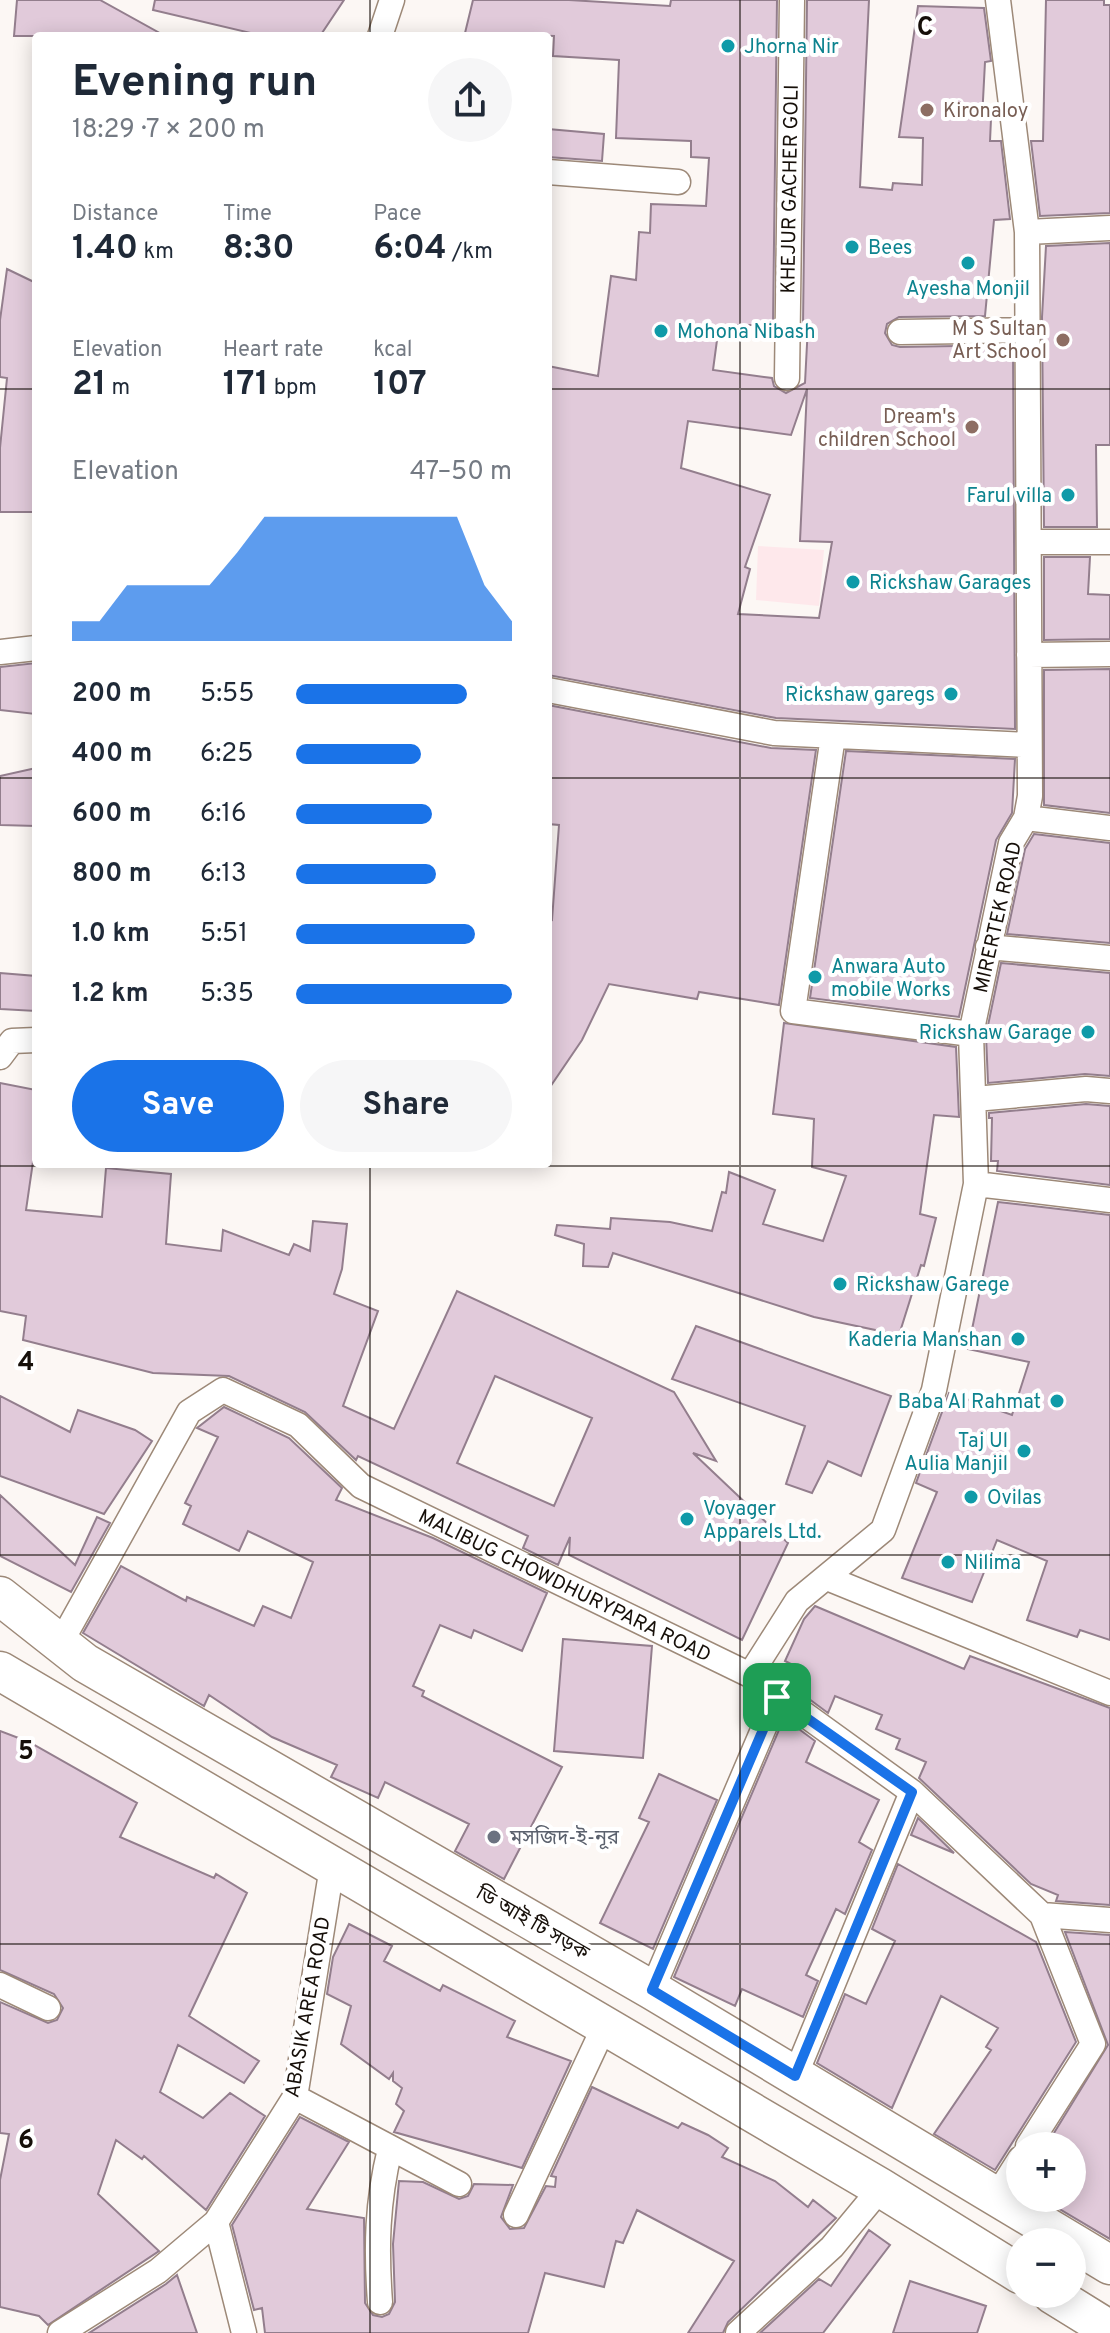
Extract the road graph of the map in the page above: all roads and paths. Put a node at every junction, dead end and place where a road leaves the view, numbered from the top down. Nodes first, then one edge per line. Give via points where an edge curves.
1 (392, 0) edge
2 (792, 0) edge
3 (998, 0) edge
4 (381, 32) edge
5 (552, 172) edge
6 (678, 182) dead end
7 (1110, 228) edge
8 (1027, 232) junction
9 (1028, 330) junction
10 (900, 332) dead end
11 (787, 378) dead end
12 (1029, 542) junction
13 (1110, 542) edge
14 (32, 648) edge
15 (0, 652) edge
16 (1110, 654) edge
17 (1029, 655) junction
18 (552, 691) edge
19 (833, 736) junction
20 (1029, 745) junction
21 (1026, 818) junction
22 (1110, 828) edge
23 (988, 947) junction
24 (1110, 958) edge
25 (971, 1034) junction
26 (32, 1040) edge
27 (0, 1057) edge
28 (1110, 1091) edge
29 (975, 1099) junction
30 (976, 1184) junction
31 (1110, 1200) edge
32 (827, 1578) junction
33 (0, 1596) edge
34 (61, 1642) junction
35 (0, 1671) edge
36 (750, 1675) junction
37 (1110, 1693) edge
38 (777, 1697) junction
39 (912, 1792) junction
40 (332, 1867) junction
41 (1042, 1915) junction
42 (1110, 1920) edge
43 (0, 1985) edge
44 (652, 1990) junction
45 (48, 2008) dead end
46 (604, 2027) junction
47 (795, 2076) junction
48 (295, 2097) junction
49 (1037, 2132) edge
50 (390, 2149) junction
51 (1006, 2181) edge
52 (459, 2184) dead end
53 (881, 2188) junction
54 (996, 2197) junction
55 (516, 2215) dead end
56 (216, 2222) junction
57 (1048, 2228) edge
58 (1086, 2250) edge
59 (1006, 2265) edge
60 (1110, 2265) edge
61 (380, 2302) dead end
62 (1075, 2308) edge
63 (1110, 2330) edge
64 (60, 2333) edge
65 (244, 2333) edge
66 (738, 2333) edge

1 - 4 street
2 - 11 street, KHEJUR GACHER GOLI
3 - 8 street, MIRERTEK ROAD
5 - 6 street
7 - 8 street
8 - 9 street, MIRERTEK ROAD
9 - 10 street
9 - 12 street, MIRERTEK ROAD
12 - 13 street
12 - 17 street, MIRERTEK ROAD
14 - 15 street
16 - 17 street
17 - 20 street, MIRERTEK ROAD
18 - 19 street via 744,728
19 - 20 street
19 - 25 street via 793,1011
20 - 21 street, MIRERTEK ROAD
21 - 22 street
21 - 23 street, MIRERTEK ROAD via 1011,843
23 - 24 street
23 - 25 street, MIRERTEK ROAD
25 - 29 street, MIRERTEK ROAD
26 - 27 street via 12,1041
28 - 29 street
29 - 30 street, MIRERTEK ROAD
30 - 31 street
30 - 32 street, MIRERTEK ROAD via 934,1390 883,1530
32 - 36 street, MIRERTEK ROAD via 797,1601
32 - 37 street
33 - 34 main road, ডি আই টি সড়ক
34 - 36 street, MALIBUG CHOWDHURYPARA ROAD via 189,1412 223,1390 298,1425 361,1486
34 - 44 main road, ডি আই টি সড়ক via 85,1663
35 - 40 main road
36 - 38 street, MALIBUG CHOWDHURYPARA ROAD
38 - 39 street, MALIBUG CHOWDHURYPARA ROAD
38 - 44 street
39 - 41 street, MALIBUG CHOWDHURYPARA ROAD
39 - 47 street
40 - 46 main road
40 - 48 street, ABASIK AREA ROAD
41 - 42 street
41 - 49 street, MALIBUG CHOWDHURYPARA ROAD via 1093,2044
43 - 45 street
44 - 47 main road, ডি আই টি সড়ক
46 - 53 main road
46 - 55 street
47 - 54 main road, ডি আই টি সড়ক
48 - 50 street
48 - 56 street, ABASIK AREA ROAD
50 - 52 street
50 - 61 street via 379,2197
51 - 54 street
53 - 59 main road
53 - 66 street via 832,2247
54 - 57 main road, ডি আই টি সড়ক
56 - 64 street, ABASIK AREA ROAD via 158,2271
56 - 65 street
58 - 60 main road, ডি আই টি সড়ক
62 - 63 main road

